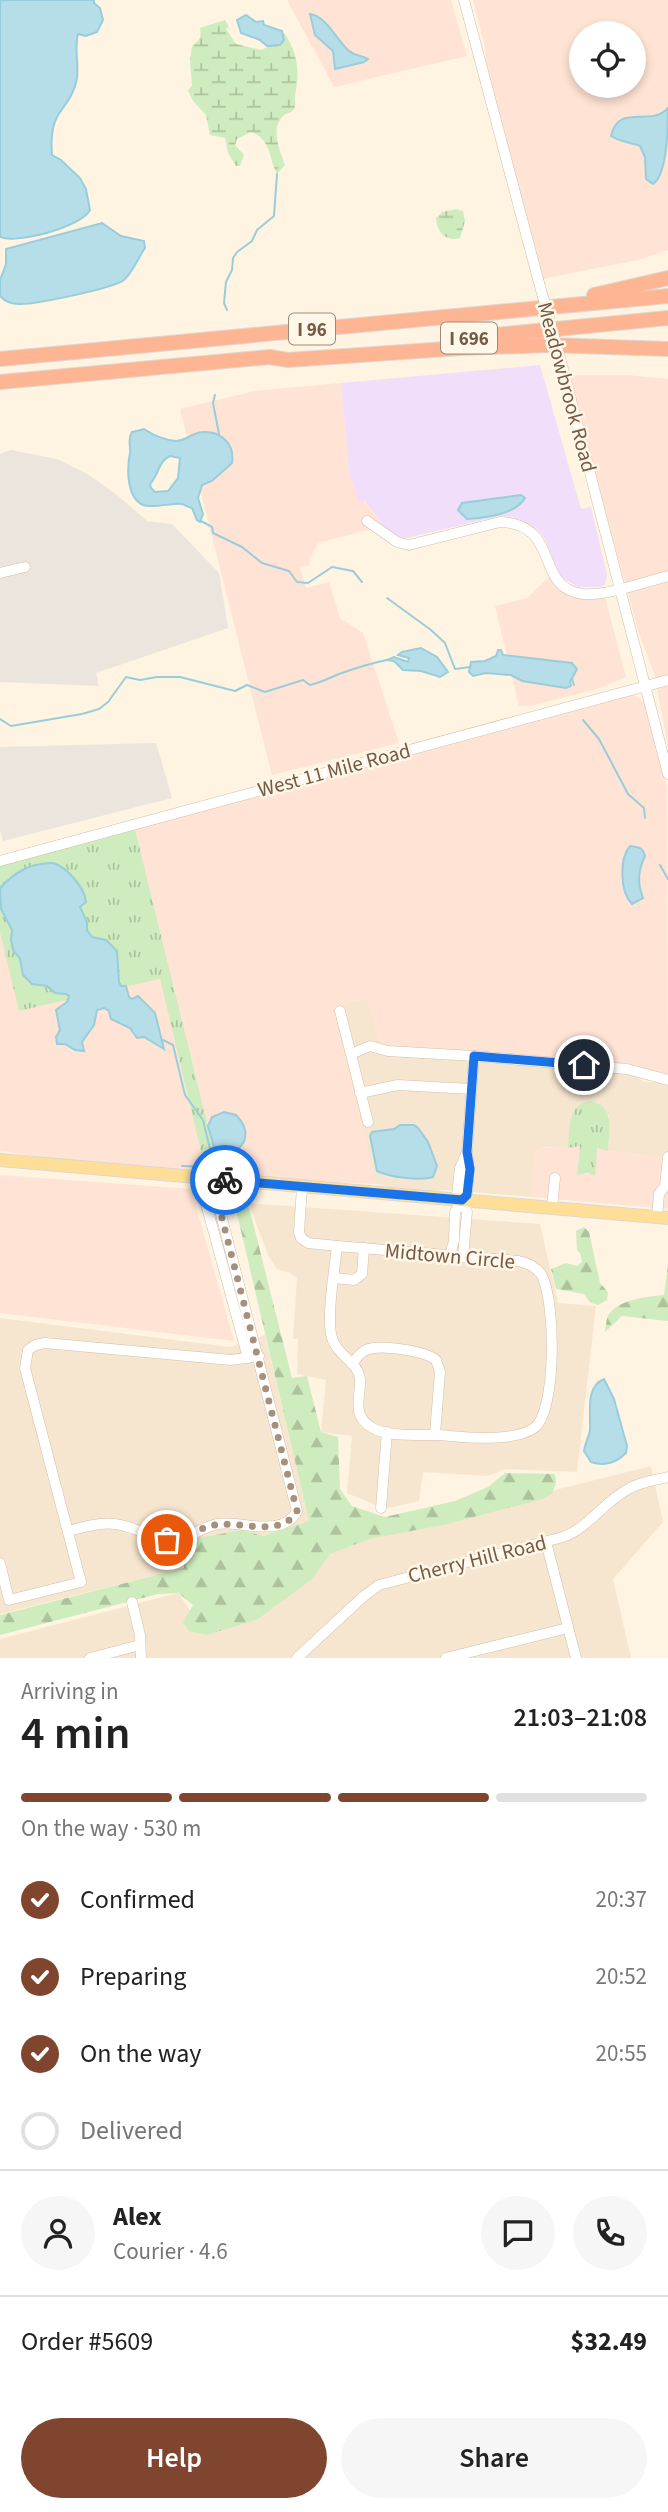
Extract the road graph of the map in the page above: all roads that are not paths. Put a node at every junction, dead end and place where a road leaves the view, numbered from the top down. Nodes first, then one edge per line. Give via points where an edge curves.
1 (464, 0) edge
2 (668, 278) edge
3 (668, 296) edge
4 (542, 307) junction
5 (668, 318) edge
6 (668, 349) edge
7 (270, 357) junction
8 (0, 359) edge
9 (0, 382) edge
10 (366, 521) dead end
11 (24, 567) dead end
12 (0, 573) edge
13 (668, 576) edge
14 (621, 588) junction
15 (668, 680) edge
16 (646, 685) junction
17 (668, 774) edge
18 (0, 859) edge
19 (340, 1011) dead end
20 (351, 1054) junction
21 (474, 1056) junction
22 (668, 1080) edge
23 (471, 1090) junction
24 (360, 1093) junction
25 (368, 1122) dead end
26 (668, 1157) edge
27 (0, 1160) edge
28 (205, 1178) junction
29 (555, 1178) dead end
30 (303, 1187) junction
31 (667, 1189) edge
32 (465, 1197) junction
33 (552, 1207) junction
34 (665, 1217) edge
35 (453, 1229) junction
36 (465, 1230) junction
37 (337, 1246) junction
38 (364, 1248) junction
39 (450, 1253) junction
40 (463, 1256) junction
41 (334, 1278) junction
42 (259, 1356) junction
43 (248, 1358) junction
44 (352, 1364) junction
45 (387, 1432) junction
46 (435, 1434) junction
47 (668, 1477) edge
48 (381, 1508) dead end
49 (68, 1531) junction
50 (547, 1542) junction
51 (0, 1563) edge
52 (132, 1602) dead end
53 (568, 1628) junction
54 (140, 1646) junction
55 (303, 1656) edge
56 (90, 1658) edge
57 (141, 1658) edge
58 (446, 1658) edge
59 (576, 1658) edge

1 - 14 street, Meadowbrook Road, bridge
2 - 4 highway
3 - 4 highway, I 96
4 - 8 highway, I 96
5 - 7 highway, I 696
6 - 7 highway via 549,345 288,360
7 - 9 highway, I 96
10 - 14 street via 409,545 500,522 516,523 537,536 554,576 564,586 580,594
11 - 12 street
13 - 14 street
14 - 16 street, Meadowbrook Road
15 - 16 street, West 11 Mile Road
16 - 17 street, Meadowbrook Road
16 - 18 street, West 11 Mile Road
19 - 20 street
20 - 21 street via 370,1046
20 - 24 street
21 - 22 street via 627,1069
21 - 23 street
23 - 24 street via 398,1085
23 - 32 street via 467,1152 457,1195
24 - 25 street
26 - 31 street
27 - 28 main road
28 - 30 main road
28 - 42 street
28 - 43 street
29 - 33 street
30 - 32 main road
30 - 37 street, Midtown Circle via 301,1238
31 - 34 street via 659,1194
32 - 33 main road
32 - 35 street via 455,1212
32 - 36 street
33 - 34 main road
35 - 36 street
35 - 39 street
36 - 40 street
37 - 38 street, Midtown Circle
37 - 41 street
38 - 39 street, Midtown Circle
38 - 41 street via 362,1275 354,1280
39 - 40 street, Midtown Circle
40 - 46 street, Midtown Circle via 527,1263 541,1275 553,1326 545,1410 536,1427 523,1433
41 - 44 street via 330,1332 340,1354
42 - 43 street
42 - 49 street via 297,1506 295,1515 266,1527 216,1524 175,1540 110,1523
43 - 49 street via 45,1343 28,1350 25,1368
44 - 45 street via 359,1379 361,1416 373,1429
44 - 46 street via 360,1353 373,1348 424,1352 433,1357 440,1372
45 - 46 street, Midtown Circle
45 - 48 street
47 - 50 street, Cherry Hill Road via 630,1488 581,1529
49 - 51 street via 81,1582 9,1600
50 - 53 street
50 - 55 street, Cherry Hill Road via 383,1583
52 - 54 street
53 - 58 street
53 - 59 street
54 - 56 street
54 - 57 street

